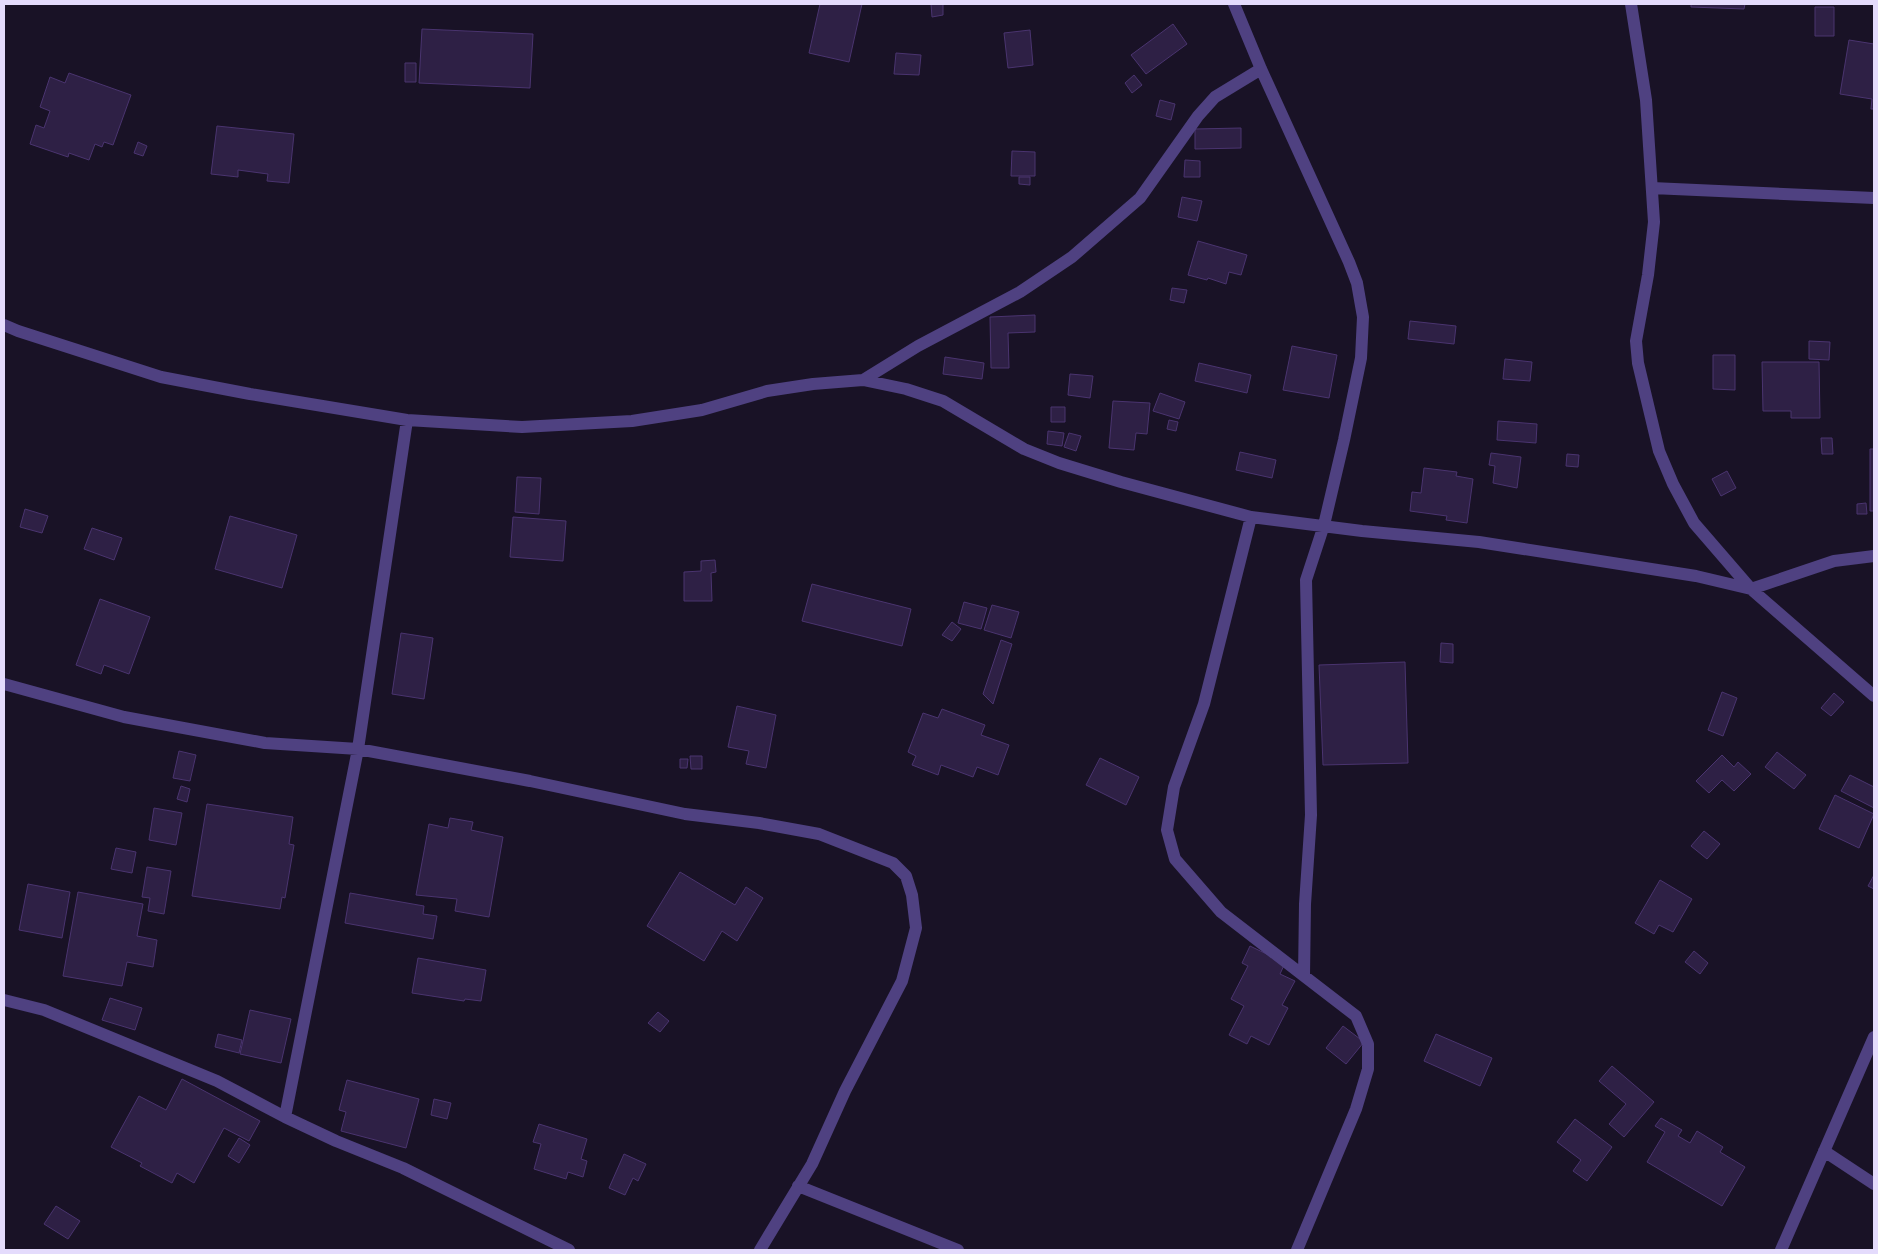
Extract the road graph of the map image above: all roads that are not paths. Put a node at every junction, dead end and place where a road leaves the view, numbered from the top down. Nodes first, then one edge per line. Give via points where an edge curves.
1 (1234, 4) edge
2 (1631, 4) edge
3 (1261, 69) junction
4 (1652, 188) junction
5 (1874, 198) edge
6 (4, 325) edge
7 (863, 380) junction
8 (408, 420) junction
9 (1252, 517) junction
10 (1324, 525) junction
11 (1874, 556) edge
12 (1751, 588) junction
13 (4, 684) edge
14 (1874, 696) edge
15 (358, 750) junction
16 (1304, 976) junction
17 (4, 1000) edge
18 (1874, 1037) edge
19 (285, 1116) junction
20 (1824, 1151) junction
21 (1874, 1184) edge
22 (798, 1186) junction
23 (569, 1250) edge
24 (760, 1250) edge
25 (958, 1250) edge
26 (1297, 1250) edge
27 (1781, 1250) edge

1 - 3 street
2 - 4 street via 1646,100
3 - 7 street via 1215,97 1140,198 1072,257 1020,292 918,346
3 - 10 street via 1349,262 1357,283 1362,317 1360,358
4 - 5 street
4 - 12 street via 1654,222 1636,341 1638,363 1659,451 1694,523
6 - 8 street via 162,377
7 - 8 street via 767,391 702,410 632,421 522,426
7 - 9 street via 943,401 1024,449 1059,463
8 - 15 street
9 - 10 street
9 - 16 street via 1204,704 1174,788 1167,830 1175,859 1221,912
10 - 12 street via 1479,542 1696,576
10 - 16 street via 1306,580 1311,814
11 - 12 street via 1834,561
12 - 14 street
13 - 15 street via 124,717 265,743
15 - 19 street
15 - 22 street via 685,814 819,834 893,863 906,876 916,928 902,982
16 - 26 street via 1356,1016 1368,1044 1368,1069 1356,1109
17 - 19 street via 44,1010 217,1081
18 - 20 street
19 - 23 street via 404,1168
20 - 21 street
20 - 27 street
22 - 24 street
22 - 25 street

